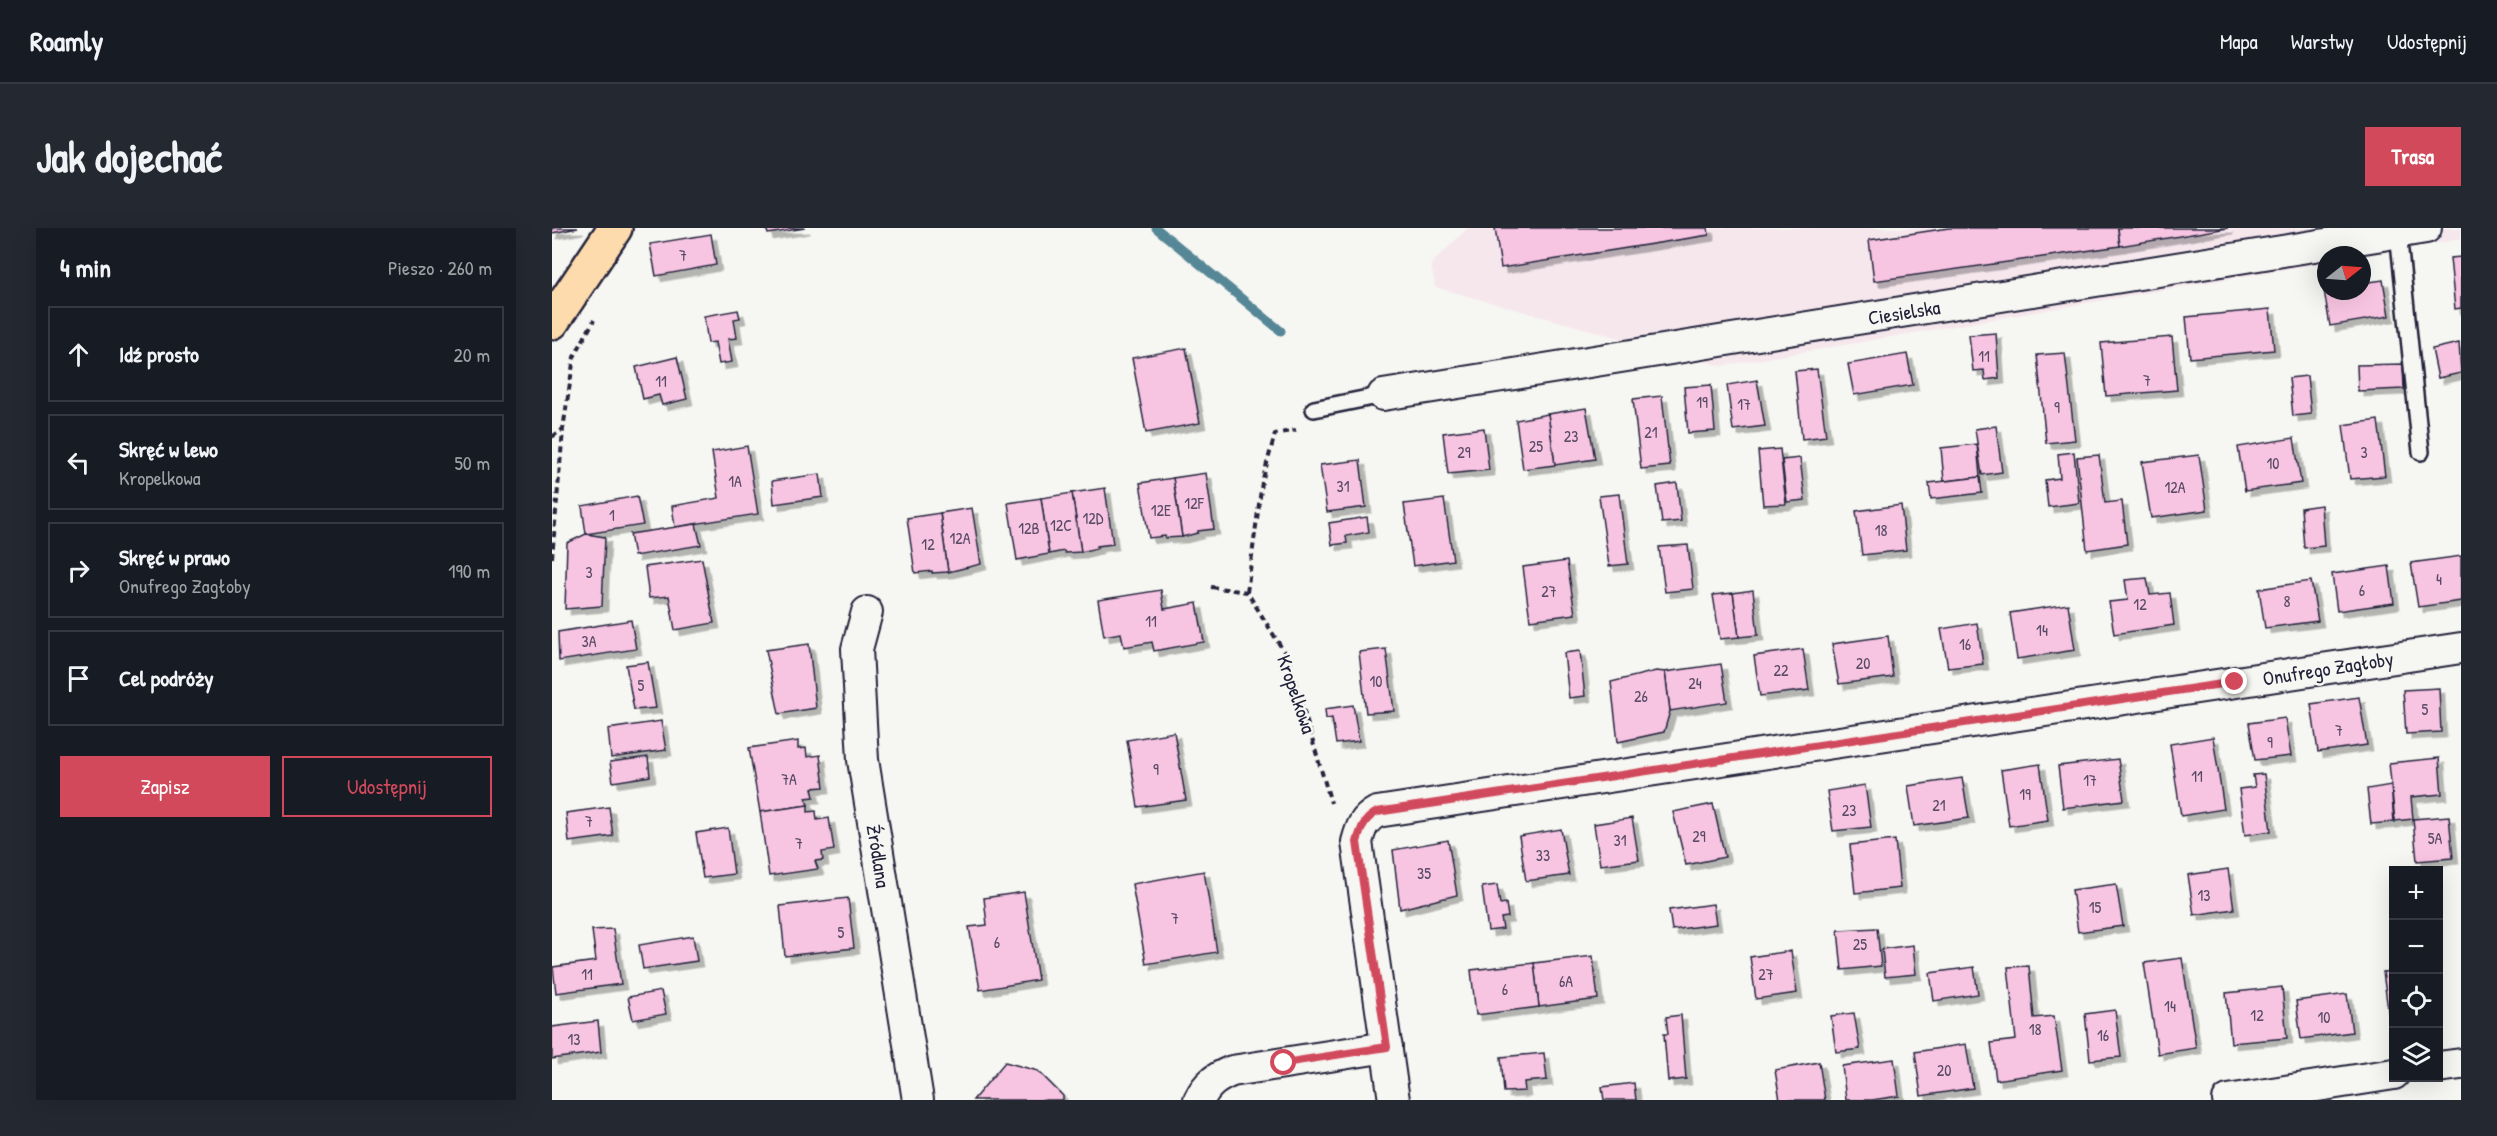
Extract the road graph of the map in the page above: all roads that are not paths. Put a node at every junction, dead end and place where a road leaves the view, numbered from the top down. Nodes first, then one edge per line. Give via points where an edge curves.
1 (615, 228) edge
2 (2412, 230) edge
3 (552, 322) edge
4 (1383, 395) joint
5 (1314, 409) dead end
6 (2421, 452) dead end
7 (867, 612) dead end
8 (2461, 648) edge
9 (1387, 1047) junction
10 (2461, 1064) edge
11 (2443, 1066) edge
12 (2389, 1075) edge
13 (918, 1100) edge
14 (1199, 1100) edge
15 (1394, 1100) edge
16 (2228, 1100) edge

1 - 3 highway
2 - 4 street, Ciesielska
2 - 6 lane
4 - 5 lane
7 - 13 street, Źródlana via 857,649 863,760
8 - 9 street, Onufrego Zagłoby via 1377,812 1361,826 1357,842
9 - 14 street via 1232,1071 1206,1086
9 - 15 street
10 - 11 street
12 - 16 street

